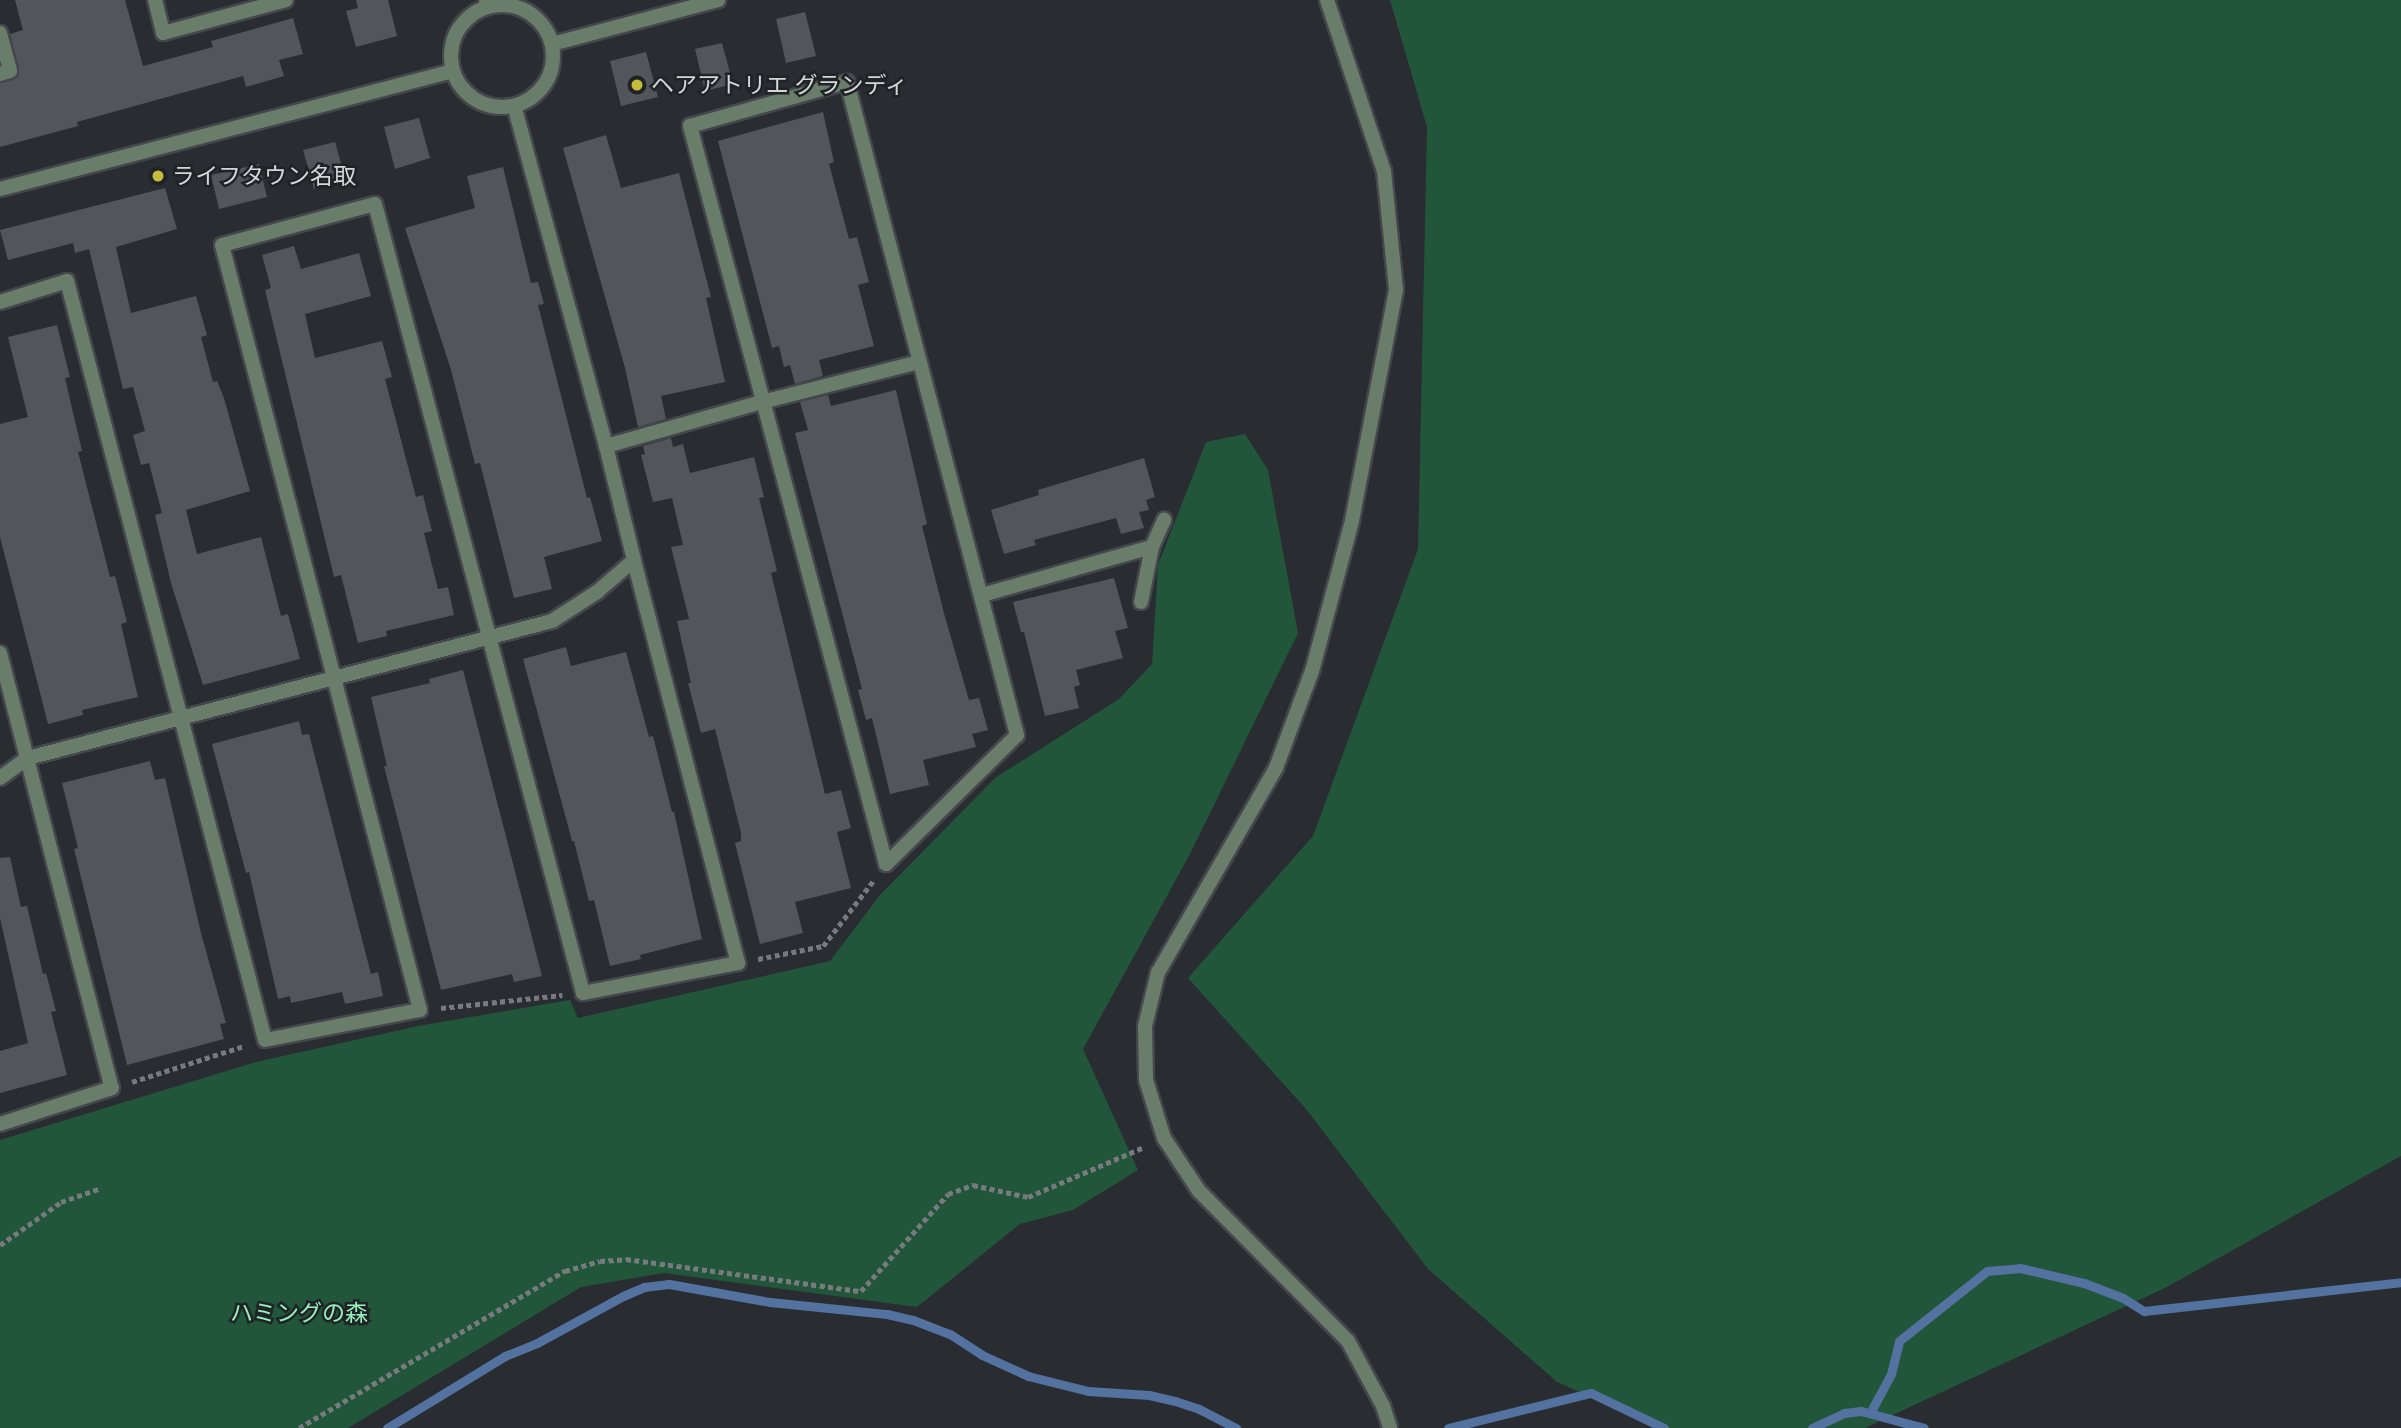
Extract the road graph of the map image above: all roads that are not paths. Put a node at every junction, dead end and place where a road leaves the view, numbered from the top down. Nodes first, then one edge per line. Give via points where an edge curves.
1 (155, 0) edge
2 (286, 0) edge
3 (718, 0) edge
4 (1327, 0) edge
5 (487, 4) edge
6 (0, 33) edge
7 (552, 44) junction
8 (453, 71) junction
9 (0, 74) edge
10 (514, 106) junction
11 (0, 189) edge
12 (0, 302) edge
13 (919, 362) junction
14 (762, 401) junction
15 (606, 446) junction
16 (1164, 520) dead end
17 (1152, 547) junction
18 (634, 560) junction
19 (982, 596) junction
20 (1141, 602) dead end
21 (491, 635) junction
22 (0, 653) edge
23 (336, 678) junction
24 (183, 717) junction
25 (28, 758) junction
26 (0, 778) edge
27 (0, 1124) edge
28 (1391, 1428) edge

1 - 2 street via 163,33
3 - 7 street
4 - 28 street via 1384,171 1396,290 1352,521 1312,671 1276,768 1158,972 1145,1026 1146,1080 1164,1138 1199,1191 1348,1341
5 - 7 street via 535,17
5 - 8 street via 462,25 451,55
6 - 9 street via 10,71
7 - 10 street via 553,60 545,83 529,100
8 - 10 street via 460,85 484,104
8 - 11 street
10 - 15 street
12 - 24 street via 67,281
13 - 14 street
13 - 14 street via 847,82 690,126
13 - 19 street
14 - 15 street
14 - 19 street via 886,864 1017,735
15 - 18 street
16 - 17 street
17 - 19 street
17 - 20 street
18 - 21 street via 597,592 552,621
18 - 21 street via 738,963 583,993
21 - 23 street
21 - 23 street via 375,204 222,245
22 - 25 street
23 - 24 street
23 - 24 street via 420,1010 265,1040
24 - 25 street
25 - 26 street
25 - 27 street via 112,1088

